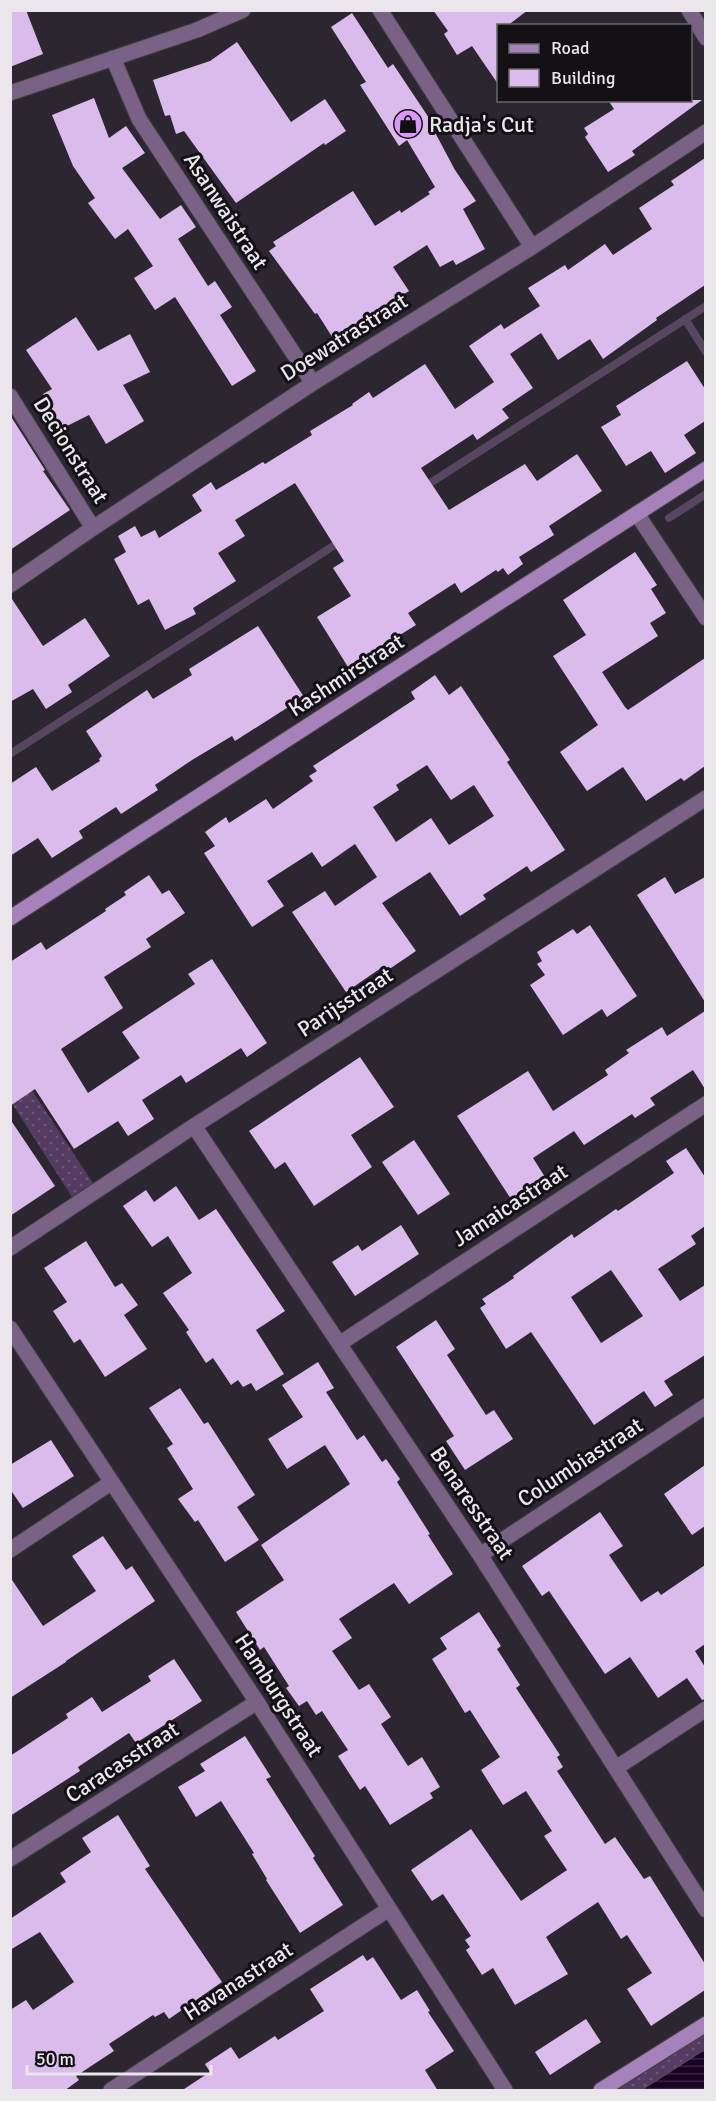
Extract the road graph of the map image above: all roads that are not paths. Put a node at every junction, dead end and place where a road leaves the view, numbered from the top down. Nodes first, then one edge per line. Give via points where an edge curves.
1 (243, 10) edge
2 (380, 10) edge
3 (689, 10) edge
4 (705, 38) edge
5 (113, 58) junction
6 (10, 93) edge
7 (705, 132) edge
8 (532, 247) junction
9 (313, 383) junction
10 (10, 396) edge
11 (705, 469) edge
12 (637, 514) junction
13 (93, 528) junction
14 (10, 585) edge
15 (705, 618) edge
16 (705, 798) edge
17 (10, 918) edge
18 (705, 1104) edge
19 (194, 1126) junction
20 (10, 1248) edge
21 (10, 1328) edge
22 (339, 1344) junction
23 (705, 1406) edge
24 (112, 1482) junction
25 (10, 1550) edge
26 (480, 1555) junction
27 (257, 1702) junction
28 (705, 1709) edge
29 (616, 1768) junction
30 (10, 1859) edge
31 (389, 1909) junction
32 (705, 1910) edge
33 (705, 2024) edge
34 (111, 2091) edge
35 (505, 2091) edge
36 (601, 2091) edge

1 - 5 street
2 - 8 street
3 - 4 street
5 - 6 street
5 - 9 street, Asanwaistraat via 139,119
7 - 8 street, Doewatrastraat
8 - 9 street, Doewatrastraat
9 - 13 street, Doewatrastraat
10 - 13 street, Decionstraat
11 - 12 street, Kashmirstraat
12 - 15 street
12 - 17 street, Kashmirstraat
13 - 14 street, Doewatrastraat
16 - 19 street, Parijsstraat
18 - 22 street, Jamaicastraat
19 - 20 street, Parijsstraat
19 - 22 street, Benaresstraat
21 - 24 street, Hamburgstraat
22 - 26 street, Benaresstraat
23 - 26 street, Columbiastraat
24 - 25 street
24 - 27 street, Hamburgstraat
26 - 29 street, Benaresstraat
27 - 30 street, Caracasstraat
27 - 31 street, Hamburgstraat
28 - 29 street
29 - 32 street, Benaresstraat
31 - 34 street, Havanastraat
31 - 35 street, Hamburgstraat
33 - 36 street

